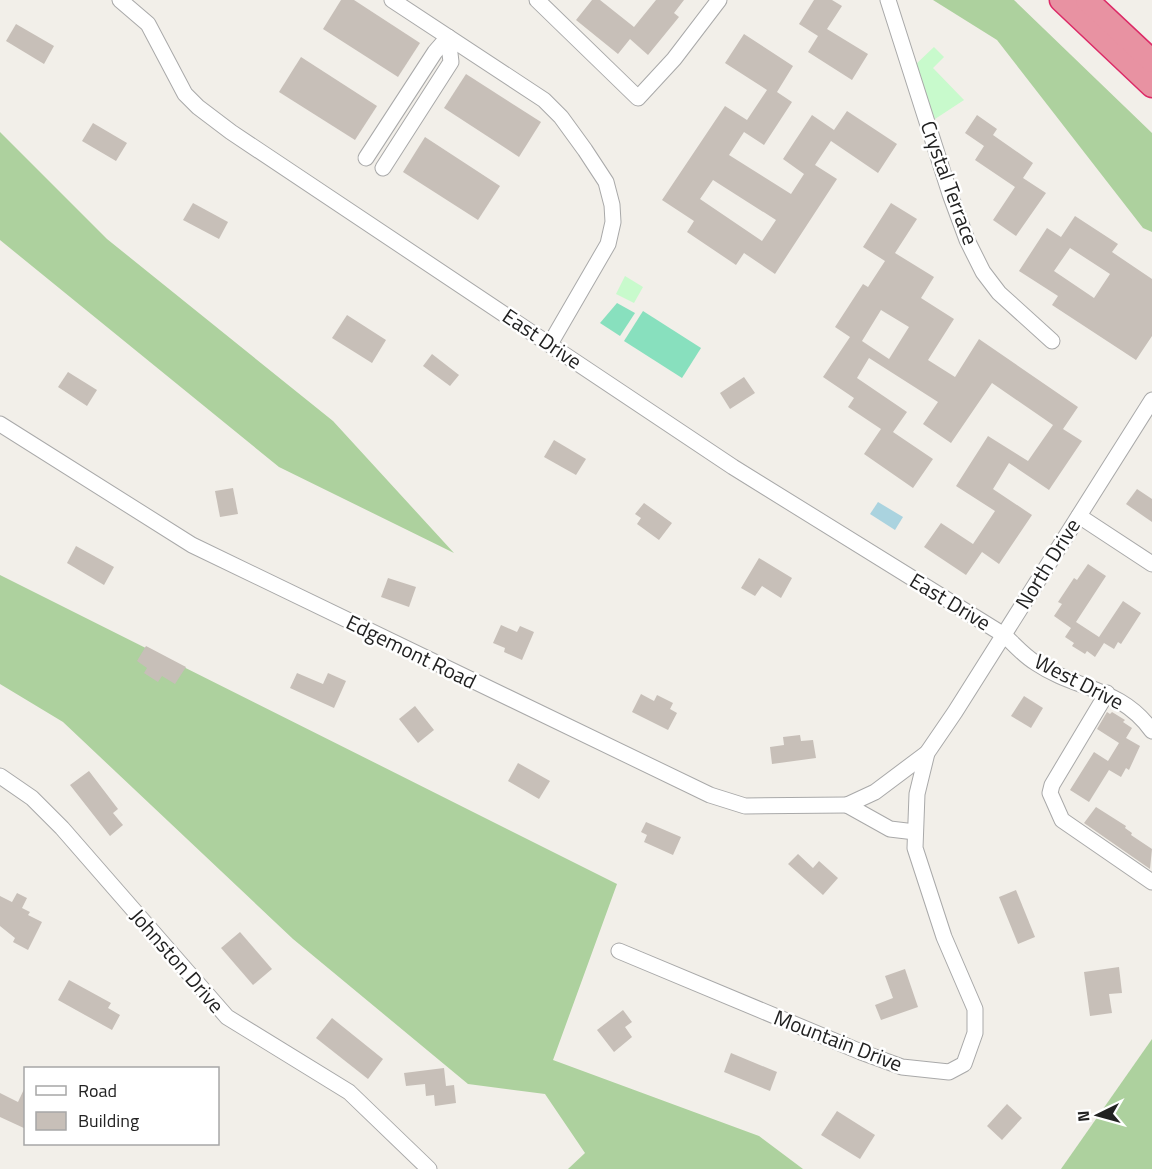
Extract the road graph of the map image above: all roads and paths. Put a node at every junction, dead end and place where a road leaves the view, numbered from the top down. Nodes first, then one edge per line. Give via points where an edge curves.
1 (120, 0) edge
2 (392, 0) edge
3 (537, 0) edge
4 (719, 0) edge
5 (888, 0) edge
6 (1061, 0) edge
7 (1087, 0) edge
8 (448, 37) junction
9 (1143, 65) edge
10 (1152, 86) edge
11 (1152, 97) edge
12 (366, 158) dead end
13 (383, 168) dead end
14 (546, 341) junction
15 (1052, 341) dead end
16 (1152, 400) edge
17 (0, 423) edge
18 (1079, 516) junction
19 (1152, 564) edge
20 (1004, 635) junction
21 (1107, 693) junction
22 (1152, 731) edge
23 (927, 753) junction
24 (0, 776) edge
25 (917, 794) joint
26 (847, 805) junction
27 (915, 832) junction
28 (1152, 882) edge
29 (620, 951) dead end
30 (429, 1169) edge

1 - 14 street, East Drive via 148,24 186,94 198,107 349,213
2 - 8 street
3 - 4 street via 638,98
5 - 15 street, Crystal Terrace via 950,194 983,272 999,293
6 - 9 highway
7 - 9 highway
8 - 12 street
8 - 13 street via 451,62
8 - 14 street via 544,100 561,117 606,182 613,214 608,244 579,292 567,300
9 - 10 highway
9 - 11 highway
14 - 20 street, East Drive via 733,467
16 - 18 street, North Drive
17 - 26 street, Edgemont Road via 192,545 710,795 745,806
18 - 19 street
18 - 20 street, North Drive
20 - 21 street, West Drive via 1036,663
20 - 23 street, North Drive
21 - 22 street, West Drive via 1143,717
21 - 28 street via 1050,794 1062,820
23 - 25 street, North Drive
23 - 26 street, Edgemont Road via 875,792
24 - 30 street, Johnston Drive via 32,798 62,828 227,1017 349,1092
25 - 27 street, Mountain Drive
26 - 27 street, Edgemont Road via 890,829
27 - 29 street, Mountain Drive via 915,848 929,894 975,1010 975,1033 964,1064 957,1070 902,1067

